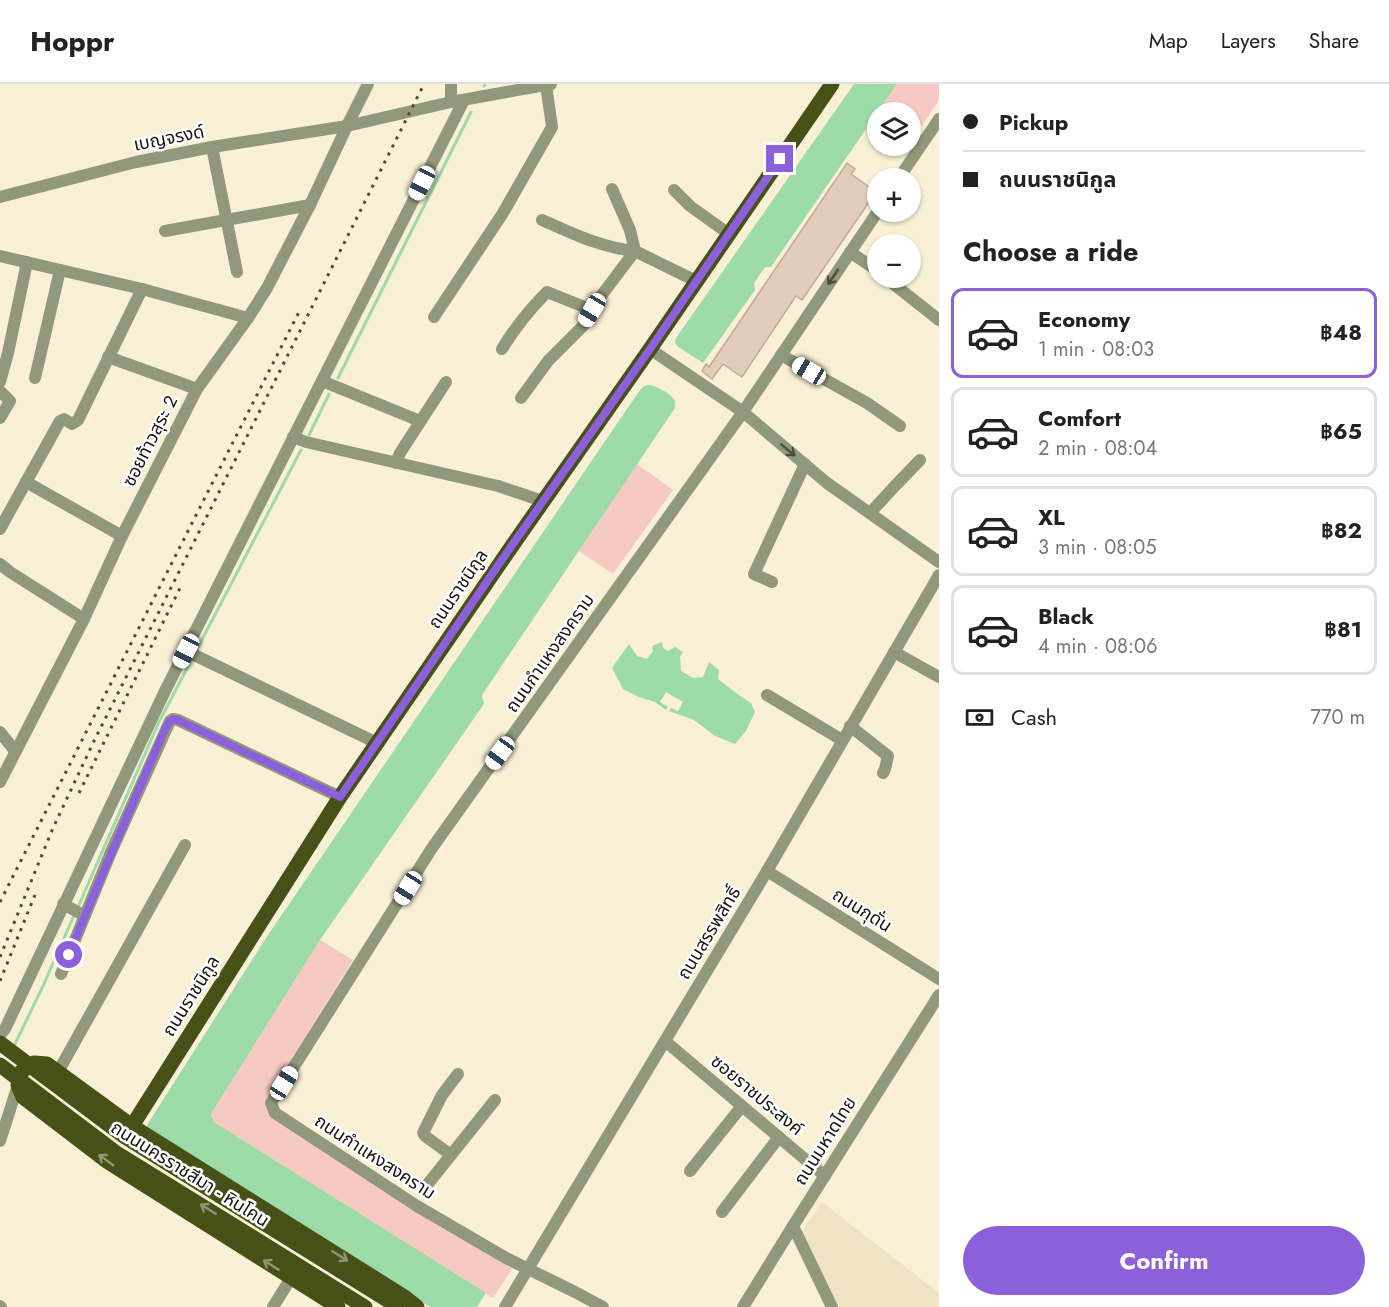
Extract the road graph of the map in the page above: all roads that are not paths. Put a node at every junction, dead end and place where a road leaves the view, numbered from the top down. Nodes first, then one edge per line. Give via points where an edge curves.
1 (369, 84) edge
2 (451, 84) edge
3 (551, 84) edge
4 (832, 84) edge
5 (546, 85) edge
6 (464, 99) junction
7 (451, 102) junction
8 (939, 119) edge
9 (347, 126) junction
10 (212, 147) junction
11 (906, 168) edge
12 (612, 189) dead end
13 (674, 190) dead end
14 (3, 193) edge
15 (310, 206) junction
16 (226, 220) junction
17 (542, 220) dead end
18 (870, 222) edge
19 (165, 231) dead end
20 (729, 234) junction
21 (635, 251) junction
22 (850, 252) junction
23 (0, 256) edge
24 (27, 262) junction
25 (867, 264) edge
26 (60, 270) junction
27 (237, 272) dead end
28 (696, 281) junction
29 (899, 288) edge
30 (142, 289) junction
31 (592, 310) junction
32 (434, 317) dead end
33 (248, 318) junction
34 (939, 320) edge
35 (502, 349) dead end
36 (650, 349) junction
37 (782, 355) junction
38 (108, 357) junction
39 (35, 378) dead end
40 (322, 381) junction
41 (0, 382) edge
42 (446, 382) dead end
43 (196, 389) junction
44 (0, 391) edge
45 (521, 398) dead end
46 (744, 412) junction
47 (0, 418) edge
48 (420, 421) junction
49 (900, 426) dead end
50 (293, 437) junction
51 (920, 460) dead end
52 (396, 463) junction
53 (806, 464) junction
54 (26, 482) junction
55 (543, 501) junction
56 (870, 513) junction
57 (0, 529) edge
58 (122, 536) junction
59 (939, 562) edge
60 (0, 564) edge
61 (939, 575) edge
62 (772, 582) dead end
63 (84, 620) junction
64 (894, 652) junction
65 (191, 653) junction
66 (939, 677) edge
67 (767, 695) dead end
68 (850, 726) junction
69 (0, 732) edge
70 (842, 740) junction
71 (377, 743) junction
72 (15, 751) junction
73 (883, 773) dead end
74 (0, 782) edge
75 (340, 797) junction
76 (185, 844) dead end
77 (767, 871) junction
78 (75, 910) junction
79 (61, 974) dead end
80 (939, 979) edge
81 (939, 996) edge
82 (0, 1035) edge
83 (665, 1041) junction
84 (0, 1043) edge
85 (0, 1065) edge
86 (58, 1072) junction
87 (458, 1074) dead end
88 (18, 1085) junction
89 (495, 1100) dead end
90 (742, 1106) junction
91 (132, 1126) junction
92 (779, 1137) junction
93 (0, 1141) edge
94 (451, 1155) junction
95 (690, 1171) dead end
96 (825, 1176) junction
97 (427, 1185) dead end
98 (722, 1212) dead end
99 (793, 1226) junction
100 (529, 1268) junction
101 (291, 1278) junction
102 (273, 1307) edge
103 (338, 1307) edge
104 (365, 1307) edge
105 (398, 1307) edge
106 (417, 1307) edge
107 (505, 1307) edge
108 (603, 1307) edge
109 (743, 1307) edge
110 (832, 1307) edge

1 - 9 street, ซอยท้าวสุระ 2
2 - 7 street
3 - 5 street, เบญจรงด์
4 - 20 main road, ถนนราชนิกูล
5 - 6 street, เบญจรงด์
5 - 32 street via 552,127 503,213
6 - 7 street, เบญจรงด์
6 - 40 street
7 - 9 street, เบญจรงด์
8 - 11 street
9 - 10 street, เบญจรงด์
9 - 15 street, ซอยท้าวสุระ 2
10 - 14 street, เบญจรงด์
10 - 16 street
12 - 21 street
13 - 20 street
15 - 16 street
15 - 33 street, ซอยท้าวสุระ 2
16 - 19 street
16 - 27 street
17 - 21 street via 618,249
18 - 22 street, ถนนกำแหงสงคราม
20 - 28 main road, ถนนราชนิกูล
21 - 28 street
21 - 31 street
22 - 25 street
22 -> 37 street, ถนนกำแหงสงคราม
23 - 24 street
24 - 26 street
24 - 41 street
26 - 30 street
26 - 39 street
28 - 36 main road, ถนนราชนิกูล
29 - 34 street
30 - 33 street
30 - 38 street
31 - 35 street via 547,292 518,322
31 - 45 street via 583,326 548,361
33 - 43 street, ซอยท้าวสุระ 2
36 - 46 street
36 - 55 main road, ถนนราชนิกูล
37 - 46 street, ถนนกำแหงสงคราม
37 - 49 street via 867,402
38 - 43 street
38 - 54 street via 78,420 60,421
40 - 48 street
40 - 50 street
42 - 48 street
43 - 58 street, ซอยท้าวสุระ 2
44 - 47 street via 10,400
46 -> 53 street
46 - 100 street, ถนนกำแหงสงคราม via 432,848 271,1103 275,1113 408,1200
48 - 52 street
50 - 52 street
50 - 65 street
51 - 56 street
52 - 55 street via 498,486
53 - 56 street
53 - 62 street via 754,574
54 - 57 street
54 - 58 street
55 - 71 main road, ถนนราชนิกูล
56 - 59 street
58 - 63 street, ซอยท้าวสุระ 2
60 - 63 street
61 - 64 street, ถนนสรรพสิทธิ์
63 - 72 street, ซอยท้าวสุระ 2
64 - 66 street
64 - 68 street, ถนนสรรพสิทธิ์
65 - 71 street
65 - 78 street
67 - 70 street
68 - 70 street, ถนนสรรพสิทธิ์
68 - 73 street via 888,756
69 - 72 street
70 - 77 street, ถนนสรรพสิทธิ์
71 - 75 main road, ถนนราชนิกูล
72 - 74 street, ซอยท้าวสุระ 2
75 - 78 street via 173,719 116,842
75 - 91 main road, ถนนราชนิกูล
76 - 86 street
77 - 80 street, ถนนกุดั่น
77 - 83 street, ถนนสรรพสิทธิ์
78 - 79 street
78 - 82 street
81 - 96 street, ถนนมหาดไทย
83 - 90 street, ซอยราชประสงค์
83 - 100 street, ถนนสรรพสิทธิ์
84 - 105 main road, bridge via 125,1137
104 -> 85 main road, ถนนนครราชสีมา - หินโคน, bridge via 116,1152
86 - 88 main road via 47,1064 34,1063 22,1071
86 - 91 main road
87 - 94 street via 423,1132
88 - 93 street
101 -> 88 main road via 108,1162 23,1097
89 - 94 street
90 - 92 street, ซอยราชประสงค์
90 - 95 street
91 -> 106 main road
92 - 96 street, ซอยราชประสงค์
92 - 98 street
94 - 97 street
96 - 99 street, ถนนมหาดไทย
99 - 109 street, ถนนมหาดไทย
99 - 110 street
100 - 107 street, ถนนสรรพสิทธิ์
100 - 108 street
101 - 102 street
101 - 103 main road

